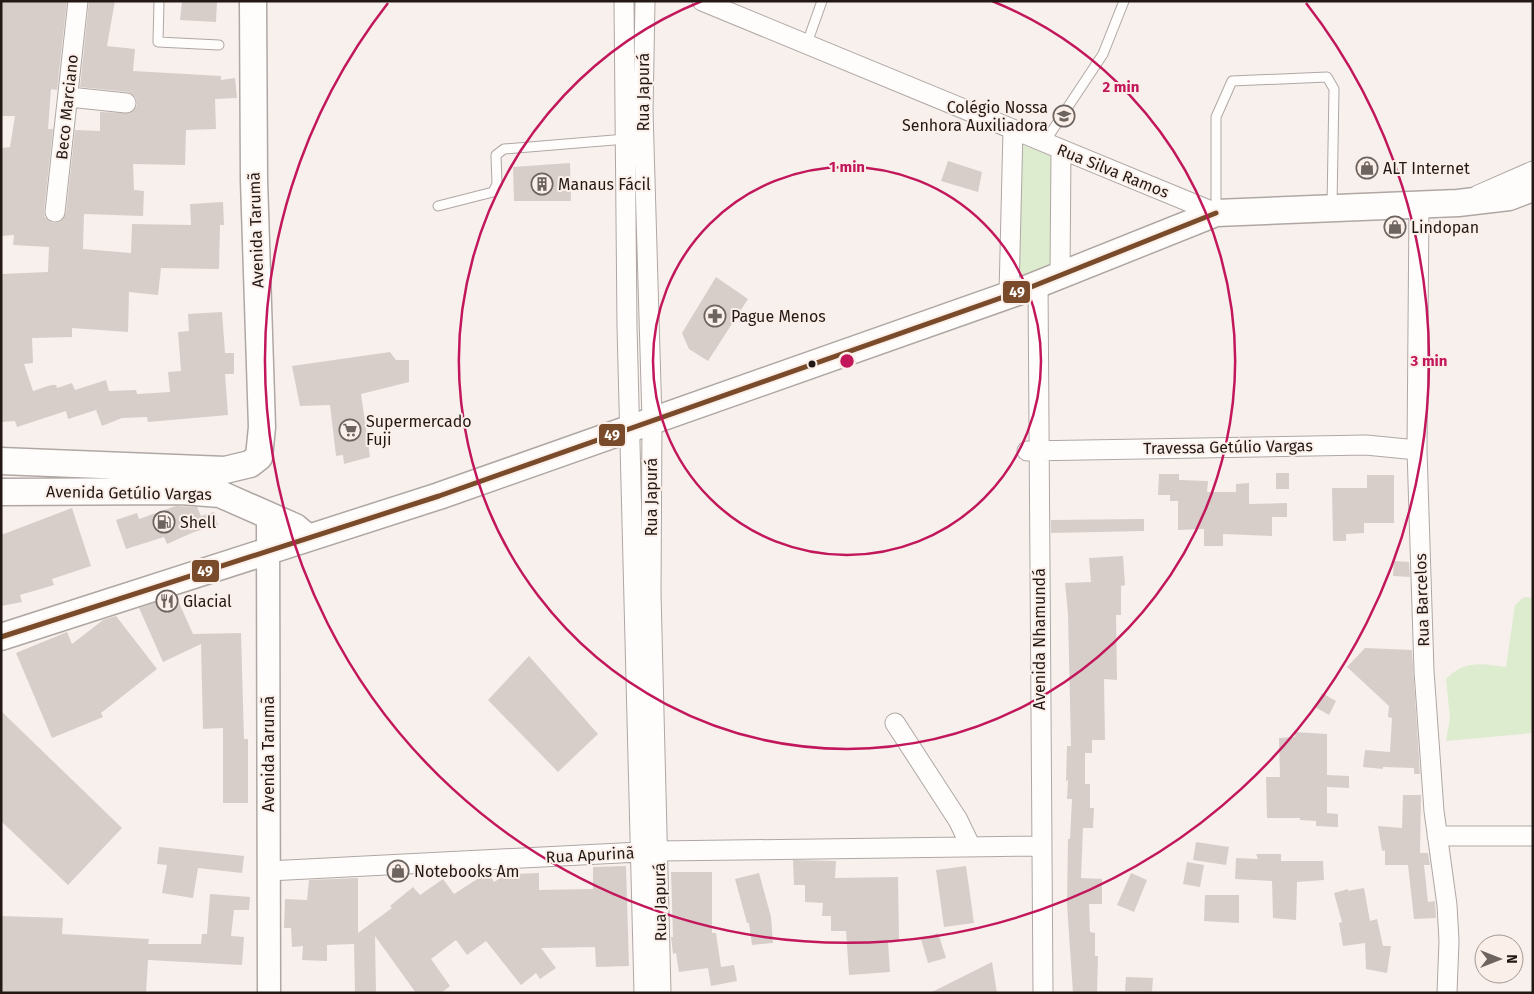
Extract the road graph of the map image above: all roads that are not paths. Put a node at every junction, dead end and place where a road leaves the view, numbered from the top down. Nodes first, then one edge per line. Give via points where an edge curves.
1 (78, 1) edge
2 (160, 1) edge
3 (254, 1) edge
4 (624, 1) edge
5 (645, 1) edge
6 (702, 1) edge
7 (822, 1) edge
8 (1124, 1) edge
9 (219, 45) dead end
10 (806, 46) junction
11 (69, 97) junction
12 (126, 103) dead end
13 (1013, 130) junction
14 (626, 139) junction
15 (1053, 147) junction
16 (1533, 171) edge
17 (1525, 194) edge
18 (1458, 203) junction
19 (438, 206) dead end
20 (1419, 206) junction
21 (1332, 209) junction
22 (55, 212) dead end
23 (1216, 213) junction
24 (1033, 286) junction
25 (641, 424) junction
26 (1417, 450) junction
27 (1033, 451) junction
28 (258, 457) joint
29 (1, 461) edge
30 (1, 492) edge
31 (268, 514) junction
32 (307, 537) junction
33 (268, 551) junction
34 (1, 637) edge
35 (896, 723) dead end
36 (1437, 836) junction
37 (1533, 836) edge
38 (971, 846) junction
39 (1036, 846) junction
40 (650, 852) junction
41 (268, 871) junction
42 (269, 993) edge
43 (644, 993) edge
44 (661, 993) edge
45 (1034, 993) edge
46 (1042, 993) edge
47 (1447, 993) edge

1 - 11 street, Beco Marciano
2 - 9 lane via 158,42
3 - 28 main road, Avenida Tarumã via 254,180 262,427
4 - 14 street, Rua Japurá
5 - 25 street, Rua Japurá
6 - 10 street, Rua Silva Ramos
7 - 10 lane
8 - 15 lane via 1103,54
10 - 13 street, Rua Silva Ramos
11 - 12 street
11 - 22 street, Beco Marciano
13 - 15 street, Rua Silva Ramos
13 - 24 street, Avenida Nhamundá
14 - 19 lane via 504,149 496,155 497,184 493,192
14 - 25 street, Rua Japurá
15 - 23 street, Rua Silva Ramos
15 - 24 street, Avenida Nhamundá
16 - 18 street, Rua Silva Ramos
17 - 18 main road, Rua Silva Ramos
18 - 20 main road, Rua Silva Ramos
20 - 21 main road, Rua Silva Ramos
20 - 26 street, Rua Barcelos
21 - 23 main road, Rua Silva Ramos
21 - 23 lane via 1334,89 1327,77 1307,77 1232,82 1216,117
23 - 24 main road
24 - 25 main road
24 - 27 street, Avenida Nhamundá
25 - 32 main road via 440,496
25 - 40 street, Rua Japurá
26 - 27 street, Travessa Getúlio Vargas via 1366,445
26 - 36 street, Rua Barcelos via 1424,671
27 - 39 street, Avenida Nhamundá
28 - 29 main road, Avenida Getúlio Vargas via 250,464 225,470
30 - 31 main road, Avenida Getúlio Vargas via 180,491 220,494
31 - 32 main road, Avenida Getúlio Vargas via 295,527
31 - 33 street, Avenida Tarumã
32 - 33 main road
33 - 34 main road
33 - 41 street, Avenida Tarumã
35 - 38 street
36 - 37 street
36 - 47 street, Rua Barcelos via 1447,905
38 - 39 street, Rua Apurinã
38 - 40 street, Rua Apurinã
39 - 45 street, Avenida Nhamundá
39 - 46 street, Avenida Nhamundá
40 - 41 street, Rua Apurinã
40 - 43 street, Rua Japurá
40 - 44 street, Rua Japurá
41 - 42 street, Avenida Tarumã

